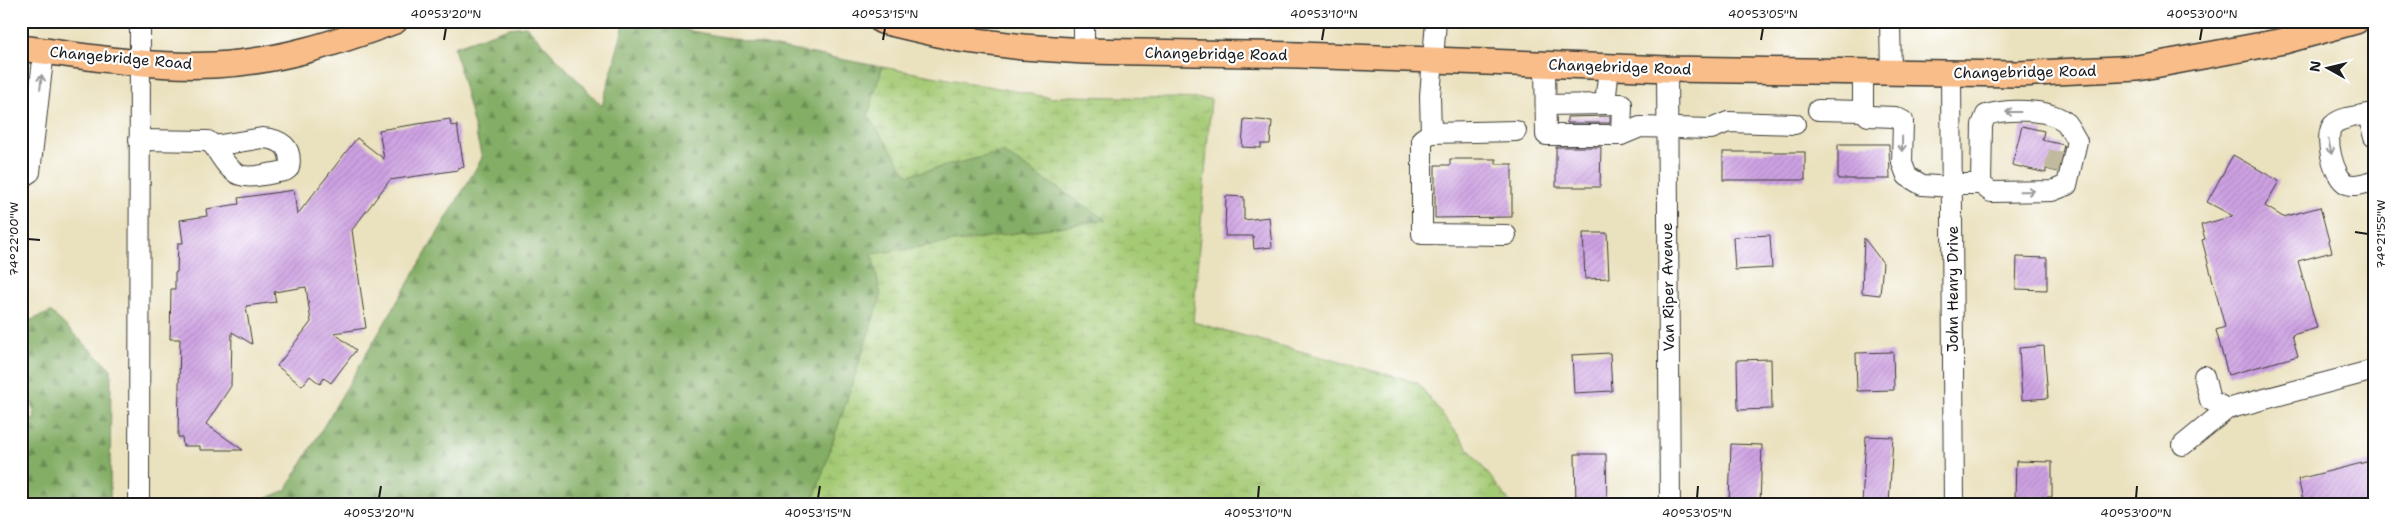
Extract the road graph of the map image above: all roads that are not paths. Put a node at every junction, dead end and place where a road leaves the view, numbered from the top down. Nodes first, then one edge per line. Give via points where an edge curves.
1 (140, 21) edge
2 (395, 21) edge
3 (882, 21) edge
4 (1084, 21) edge
5 (1436, 21) edge
6 (1890, 21) edge
7 (2356, 21) edge
8 (33, 50) edge
9 (1084, 51) junction
10 (1433, 61) junction
11 (140, 63) junction
12 (1545, 65) junction
13 (1609, 67) junction
14 (1667, 69) junction
15 (1863, 73) junction
16 (1891, 74) junction
17 (1951, 74) junction
18 (1606, 104) junction
19 (1546, 105) junction
20 (1818, 110) dead end
21 (1863, 110) junction
22 (2371, 114) edge
23 (29, 116) edge
24 (2064, 121) junction
25 (1795, 124) dead end
26 (1666, 126) junction
27 (1516, 131) dead end
28 (1431, 133) junction
29 (1621, 135) junction
30 (2374, 137) edge
31 (140, 140) junction
32 (2061, 144) tunnel mouth
33 (214, 146) dead end
34 (2054, 171) tunnel mouth
35 (21, 178) edge
36 (2374, 181) edge
37 (1981, 184) junction
38 (1952, 185) junction
39 (2052, 191) junction
40 (1506, 235) dead end
41 (2374, 370) edge
42 (2204, 376) dead end
43 (2228, 409) junction
44 (2183, 445) dead end
45 (139, 505) edge
46 (1670, 505) edge
47 (1954, 505) edge

1 - 11 street
2 - 11 main road, Changebridge Road via 334,44 291,55 214,65
3 - 9 main road, Changebridge Road via 960,39
4 - 9 street
5 - 10 street
6 - 16 street
7 - 17 main road, Changebridge Road via 2284,41 2138,68 2038,74
8 - 11 main road, Changebridge Road
23 -> 8 street
9 - 10 main road, Changebridge Road
10 - 12 main road, Changebridge Road
10 - 28 street
11 - 31 street
12 - 13 main road, Changebridge Road
12 - 19 street
13 - 14 main road, Changebridge Road
13 - 18 street
14 - 15 main road, Changebridge Road
14 - 26 street, Van Riper Avenue
15 - 16 main road, Changebridge Road
15 - 21 street
16 - 17 main road, Changebridge Road
17 - 38 street, John Henry Drive
18 - 19 street
18 - 29 street via 1622,104
19 - 29 street via 1546,135
20 - 21 street
21 -> 38 street via 1868,116 1895,117 1903,121 1902,163 1907,176 1922,185
22 - 30 street
22 -> 36 street via 2333,125 2328,143 2342,181 2356,185
23 - 35 street via 30,172
24 - 32 street
24 -> 37 street via 2038,112 1986,115 1982,125
24 - 39 street via 2077,141 2067,185
25 - 26 street via 1728,122 1711,129
26 - 29 street via 1640,127
26 - 46 street, Van Riper Avenue
27 - 28 street
28 - 40 street via 1422,139 1422,234
31 - 33 street via 208,141
31 - 45 street
34 - 39 street
37 - 38 street
37 -> 39 street via 1992,192
38 - 47 street, John Henry Drive
41 - 43 street
42 - 43 street via 2210,400
43 - 44 street

